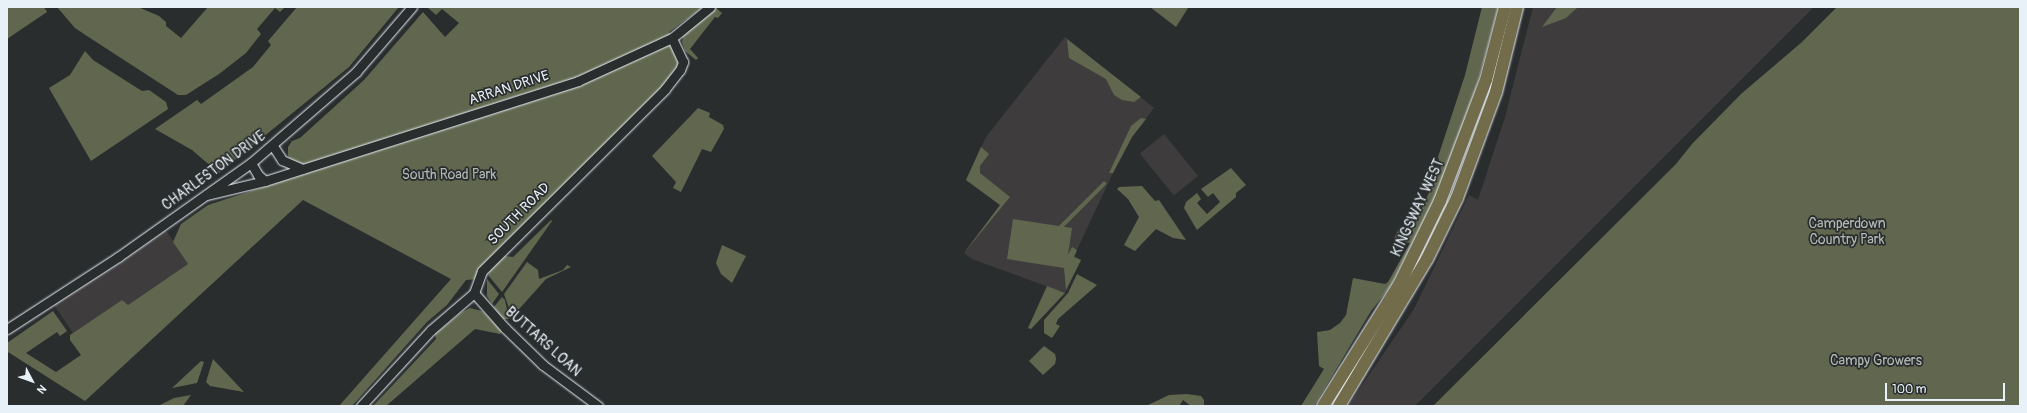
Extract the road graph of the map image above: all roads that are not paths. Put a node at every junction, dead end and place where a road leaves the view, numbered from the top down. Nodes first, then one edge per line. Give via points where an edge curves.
1 (412, 7) edge
2 (710, 7) edge
3 (1505, 7) edge
4 (1517, 7) edge
5 (672, 38) junction
6 (273, 146) junction
7 (252, 163) junction
8 (302, 169) junction
9 (265, 181) junction
10 (206, 196) junction
11 (474, 294) junction
12 (7, 329) edge
13 (360, 406) edge
14 (598, 406) edge
15 (1323, 406) edge
16 (1339, 406) edge

1 - 6 street, CHARLESTON DRIVE via 356,72
2 - 5 street, ARRAN DRIVE
3 - 15 highway, KINGSWAY WEST via 1486,80 1440,202 1399,284
4 - 16 highway, KINGSWAY WEST via 1496,92 1457,198 1427,259
5 - 8 street, ARRAN DRIVE via 578,81
5 - 11 street, SOUTH ROAD via 681,53 683,62 680,70 665,89 482,271
6 - 7 street, CHARLESTON DRIVE
6 - 8 street via 282,160
7 - 9 street via 258,175
7 - 10 street, CHARLESTON DRIVE
8 - 9 street, ARRAN DRIVE
9 - 10 street, ARRAN DRIVE
10 - 12 street, CHARLESTON DRIVE
11 - 13 street via 431,330
11 - 14 street, BUTTARS LOAN via 544,365

